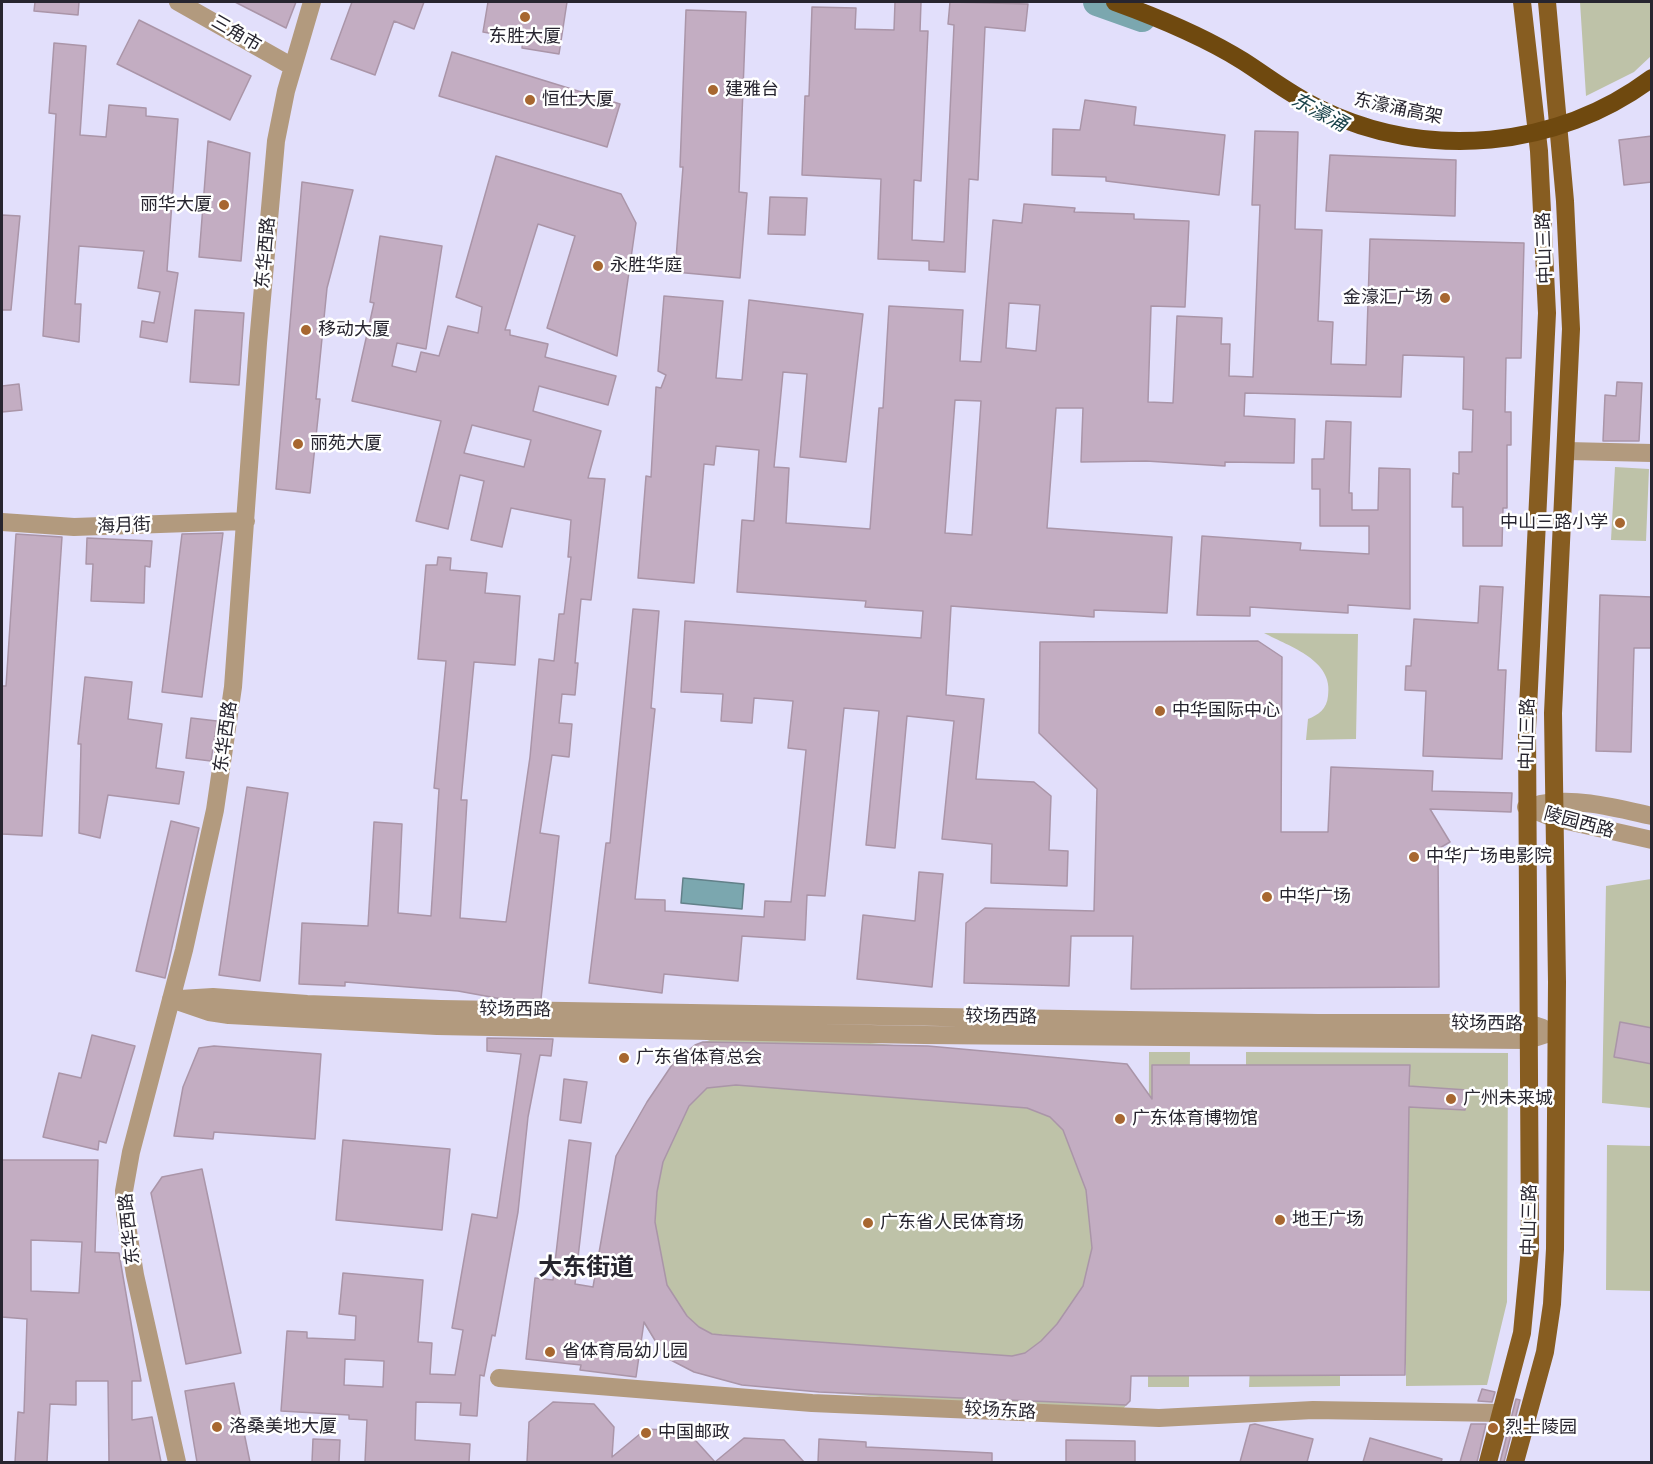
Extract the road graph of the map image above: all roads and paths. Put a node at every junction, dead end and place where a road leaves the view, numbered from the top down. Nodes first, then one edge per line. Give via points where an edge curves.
1 (178, 2) edge
2 (312, 2) edge
3 (1115, 2) edge
4 (1121, 2) edge
5 (1522, 2) edge
6 (1547, 2) edge
7 (293, 68) junction
8 (1652, 68) edge
9 (1652, 78) edge
10 (1567, 451) junction
11 (1652, 453) edge
12 (246, 521) junction
13 (2, 522) edge
14 (1526, 807) junction
15 (1554, 810) junction
16 (1652, 816) edge
17 (1652, 840) edge
18 (171, 999) junction
19 (1528, 1032) junction
20 (1556, 1032) junction
21 (499, 1378) dead end
22 (1502, 1413) junction
23 (177, 1462) edge
24 (1488, 1462) edge
25 (1515, 1462) edge

1 - 7 street, 三角市
2 - 7 street, 东华西路
3 - 9 highway, 东濠涌高架, bridge via 1213,43 1326,112 1366,127 1414,137 1478,141 1544,131 1597,112
4 - 8 highway, 东濠涌高架, bridge via 1214,41 1329,112 1412,136 1486,139 1557,125 1579,117
5 - 14 main road, 中山三路 via 1539,151 1547,313
6 - 10 main road, 中山三路 via 1561,150 1571,329
7 - 12 street, 东华西路 via 276,141
10 - 11 street
10 - 15 main road, 中山三路 via 1555,668
12 - 13 street, 海月街 via 74,527
12 - 18 street, 东华西路 via 227,734 210,839
14 - 15 street, 陵园西路
14 - 19 main road, 中山三路
15 - 16 street, 陵园西路 via 1602,805
15 - 17 street, 陵园西路
15 - 20 main road, 中山三路
18 - 19 street, 较场西路 via 213,997 464,1009 1270,1022
18 - 23 street, 东华西路 via 124,1191 135,1275
19 - 20 street, 较场西路
19 - 22 main road, 中山三路 via 1528,1290 1522,1333
20 - 25 main road, 中山三路 via 1556,1248 1552,1304 1539,1376
21 - 22 street, 较场东路 via 812,1402 1159,1418 1313,1410
22 - 24 main road, 中山三路

